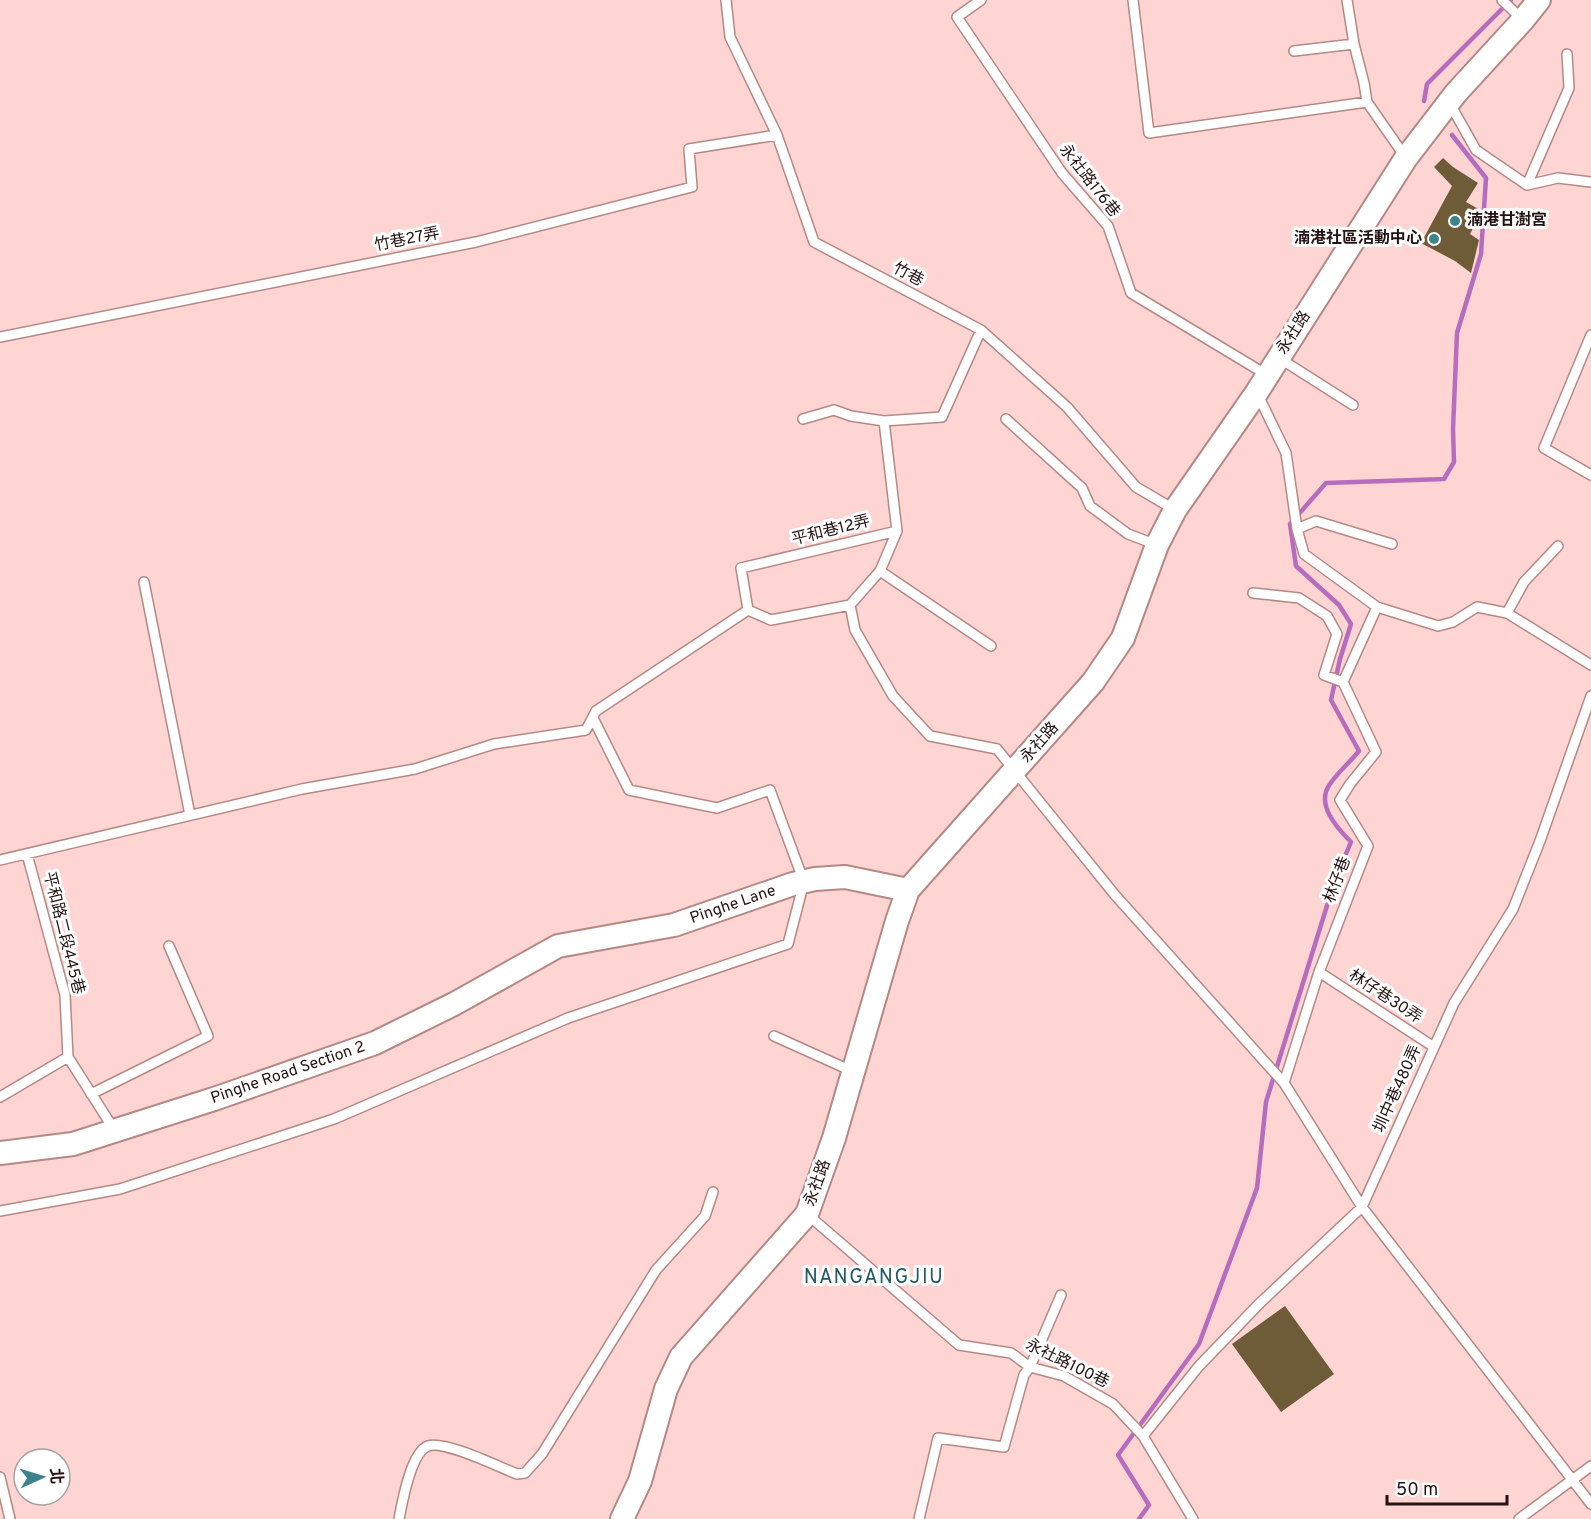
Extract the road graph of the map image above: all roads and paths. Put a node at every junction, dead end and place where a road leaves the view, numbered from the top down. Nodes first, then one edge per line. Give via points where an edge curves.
1 (726, 0) edge
2 (981, 0) edge
3 (1133, 0) edge
4 (1347, 0) edge
5 (1502, 0) edge
6 (1539, 0) edge
7 (1523, 20) junction
8 (1354, 44) junction
9 (1294, 51) dead end
10 (1567, 54) dead end
11 (1367, 102) junction
12 (1449, 102) junction
13 (777, 135) junction
14 (1406, 158) junction
15 (1591, 182) edge
16 (1527, 185) junction
17 (981, 330) junction
18 (1591, 334) edge
19 (0, 338) edge
20 (1267, 375) junction
21 (1353, 405) dead end
22 (803, 419) dead end
23 (1006, 419) dead end
24 (884, 422) junction
25 (1591, 475) edge
26 (1175, 510) junction
27 (1297, 528) junction
28 (897, 531) junction
29 (1392, 544) dead end
30 (1157, 545) junction
31 (1558, 546) dead end
32 (880, 570) junction
33 (144, 582) dead end
34 (1253, 593) dead end
35 (850, 605) junction
36 (1377, 607) junction
37 (748, 610) junction
38 (1507, 613) junction
39 (992, 646) dead end
40 (1591, 665) edge
41 (1343, 682) junction
42 (1591, 696) edge
43 (593, 718) junction
44 (1014, 772) junction
45 (190, 815) junction
46 (27, 854) junction
47 (0, 860) edge
48 (804, 882) junction
49 (908, 890) junction
50 (169, 946) dead end
51 (558, 946) joint
52 (1319, 972) junction
53 (774, 1036) dead end
54 (1434, 1047) junction
55 (68, 1057) junction
56 (854, 1072) junction
57 (1284, 1083) junction
58 (91, 1094) junction
59 (0, 1097) edge
60 (115, 1131) junction
61 (0, 1153) edge
62 (713, 1192) dead end
63 (1362, 1206) junction
64 (0, 1211) edge
65 (807, 1214) junction
66 (1062, 1294) dead end
67 (1030, 1367) junction
68 (1143, 1436) junction
69 (1591, 1466) edge
70 (0, 1476) edge
71 (1573, 1479) junction
72 (1591, 1504) edge
73 (10, 1519) edge
74 (399, 1519) edge
75 (622, 1519) edge
76 (919, 1519) edge
77 (1193, 1519) edge
78 (1519, 1519) edge

1 - 13 lane, 竹巷 via 730,37
2 - 20 lane, 永社路176巷 via 957,17 1062,173 1108,226 1131,293
3 - 11 lane via 1149,133
4 - 8 lane
5 - 7 lane
6 - 7 street, 永社路
7 - 12 street, 永社路
8 - 9 lane
8 - 11 lane
10 - 16 lane via 1569,88
11 - 14 lane
12 - 14 street, 永社路
12 - 16 lane via 1476,150
13 - 17 lane, 竹巷 via 814,242
13 - 19 lane, 竹巷27弄 via 688,149 692,187 476,242
14 - 20 street, 永社路
15 - 16 lane via 1558,178
17 - 24 lane via 942,417
17 - 26 lane, 竹巷 via 1067,407 1136,487
18 - 25 lane via 1544,448
20 - 21 lane
20 - 26 street, 永社路
20 - 27 lane via 1286,453
22 - 24 lane via 834,410
23 - 30 lane via 1083,488 1090,506 1128,534
24 - 28 lane
26 - 30 street, 永社路
27 - 29 lane via 1316,521
27 - 36 lane via 1304,554
28 - 32 lane
28 - 37 lane, 平和巷12弄 via 741,568
30 - 44 street, 永社路 via 1123,638 1093,682
31 - 38 lane via 1524,582
32 - 35 lane
32 - 39 lane
33 - 45 lane
34 - 41 lane via 1299,598 1327,616 1337,634 1324,675
35 - 37 lane via 771,620
35 - 44 lane via 855,630 893,696 930,736 997,749
36 - 38 lane via 1438,626 1477,607
36 - 41 lane
37 - 43 lane via 596,711
38 - 40 lane
41 - 52 lane, 林仔巷 via 1376,752 1340,800 1368,846
42 - 54 lane, 圳中巷480弄 via 1513,909 1454,1003
43 - 45 lane via 586,730 494,744 415,769 302,789
43 - 48 lane via 629,790 717,808 770,790
44 - 49 street, 永社路
44 - 57 lane via 1115,895
45 - 46 lane
46 - 47 lane
46 - 55 lane, 平和路二段445巷 via 65,995
48 - 49 street, Pinghe Lane via 845,877
48 - 51 street, Pinghe Lane via 674,925
48 - 64 lane via 788,944 568,1018 334,1119 120,1189
49 - 56 street, 永社路
50 - 58 lane via 208,1036
51 - 60 street, Pinghe Road Section 2 via 375,1043
52 - 54 lane, 林仔巷30弄
52 - 57 lane, 林仔巷
53 - 56 lane
54 - 63 lane, 圳中巷480弄
55 - 58 lane, 平和路二段445巷
55 - 59 lane
56 - 65 street, 永社路
57 - 63 lane
58 - 60 lane, 平和路二段445巷
60 - 61 street, Pinghe Road Section 2 via 73,1144
62 - 74 lane via 705,1216 656,1270 542,1454 525,1473 517,1474 449,1447 428,1446 415,1461
63 - 68 lane, 圳中巷480弄 via 1199,1366
63 - 71 lane
65 - 67 lane, 永社路100巷 via 959,1345 1011,1353
65 - 75 street, 永社路 via 681,1357 666,1389 640,1481
66 - 67 lane
67 - 68 lane, 永社路100巷 via 1064,1376 1113,1404
67 - 76 lane via 1024,1375 1004,1447 938,1438
68 - 77 lane, 永社路100巷
69 - 71 lane
70 - 73 lane
71 - 72 lane
71 - 78 lane

